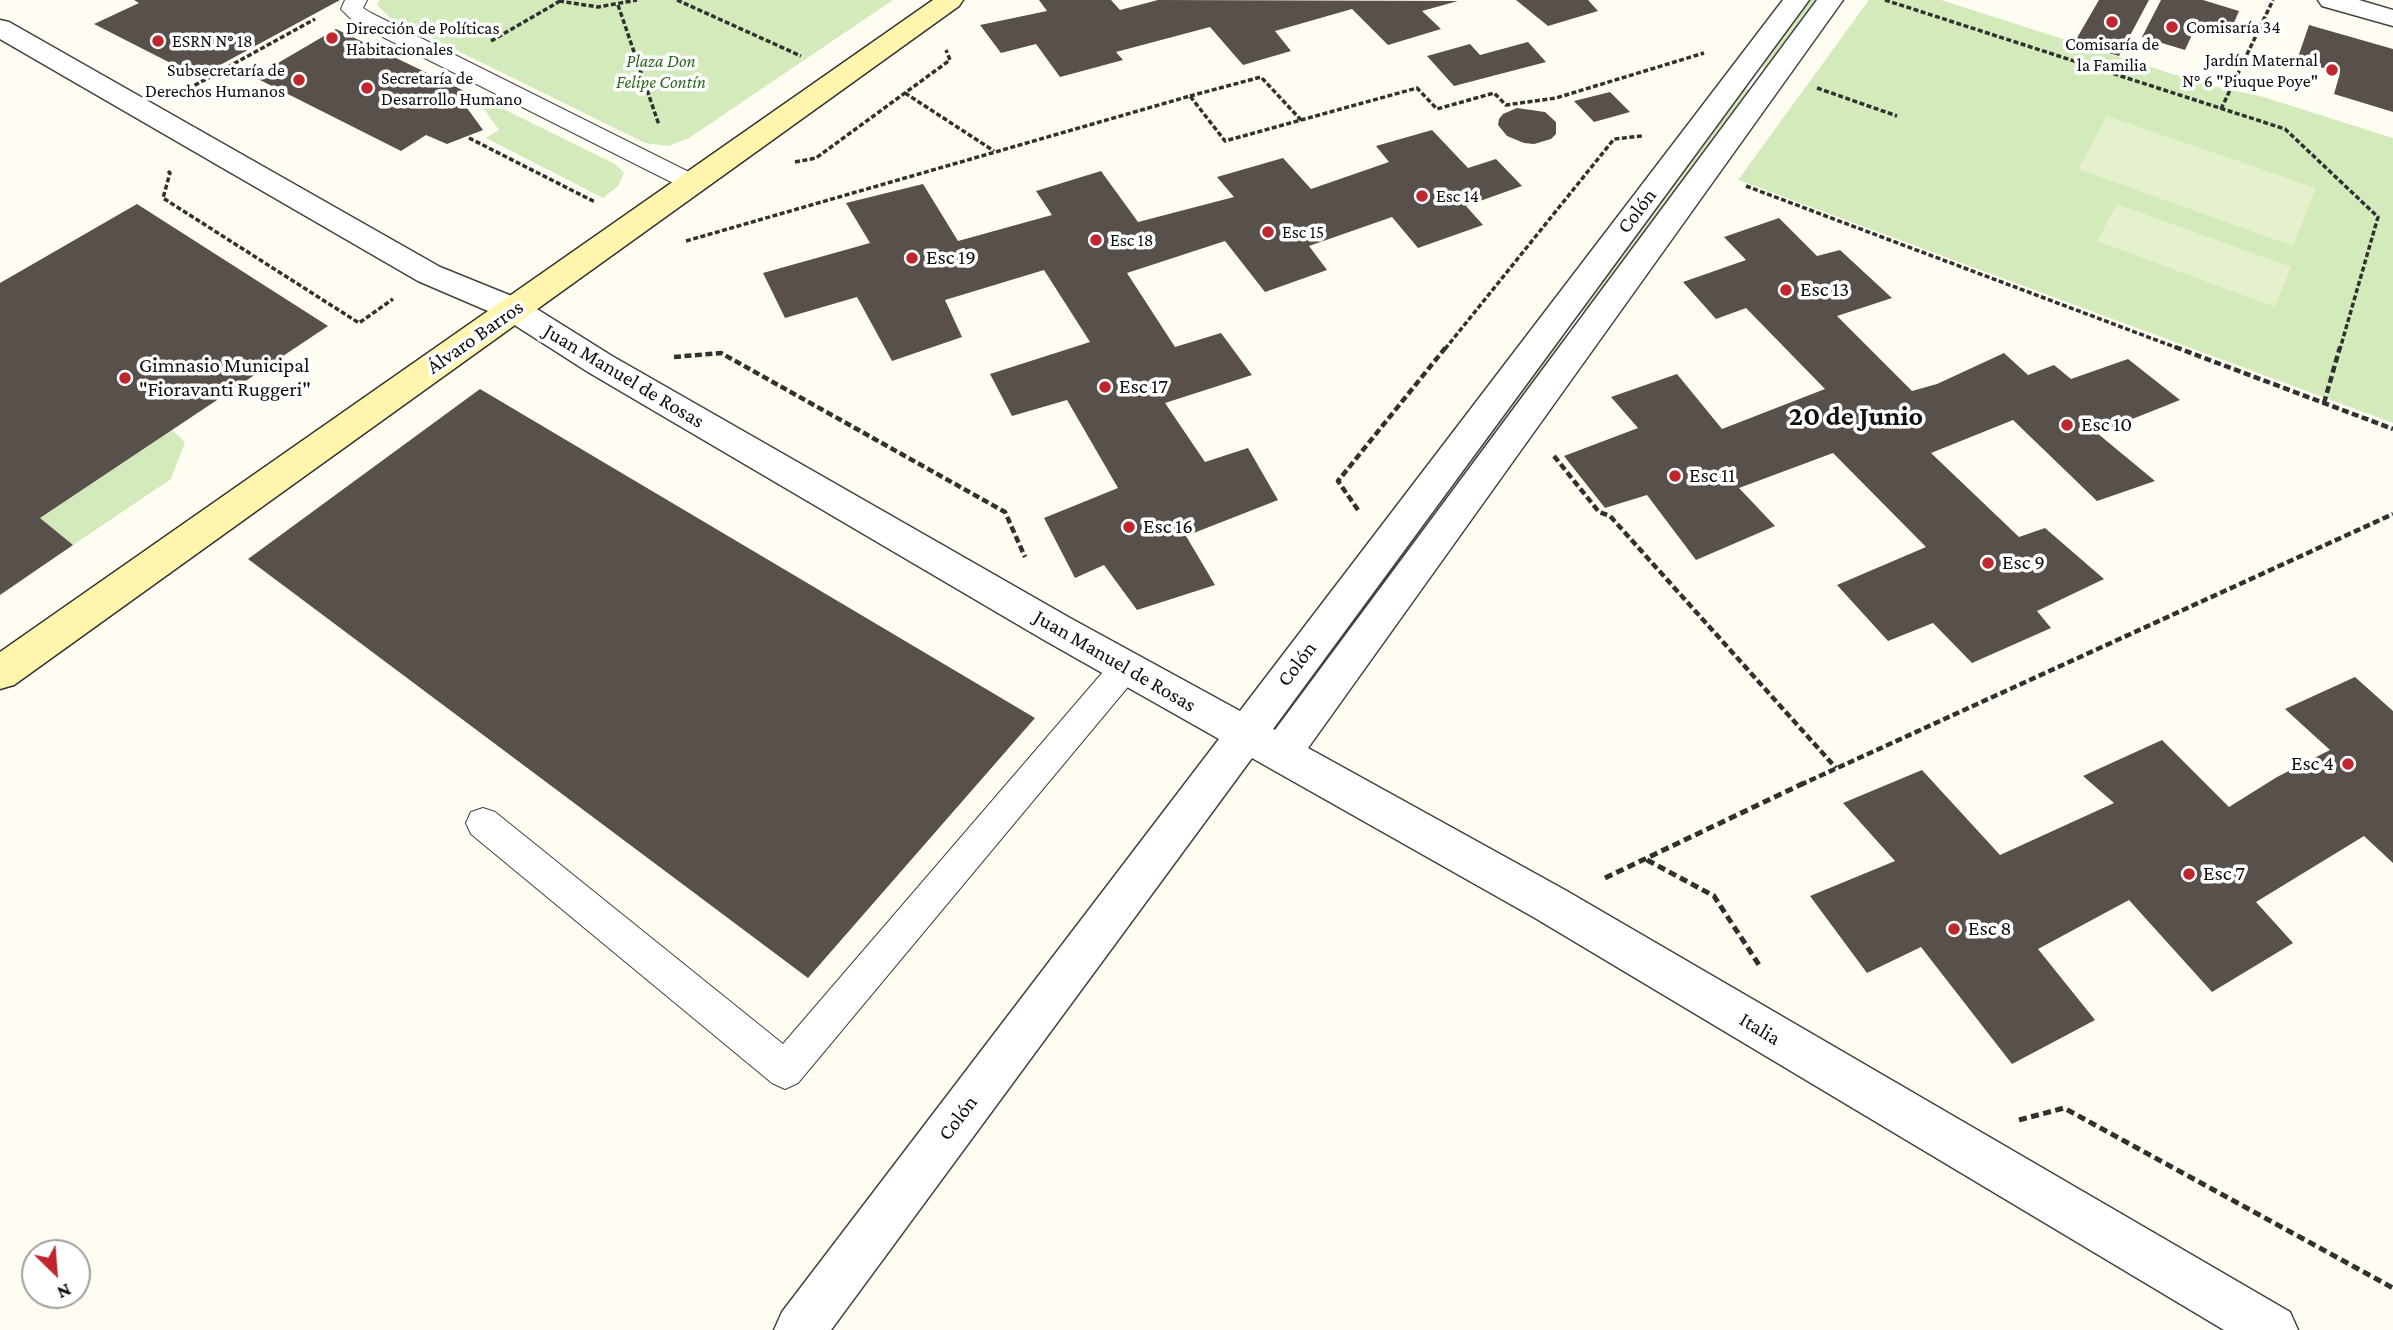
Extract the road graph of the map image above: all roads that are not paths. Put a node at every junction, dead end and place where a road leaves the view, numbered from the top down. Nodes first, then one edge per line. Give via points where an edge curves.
1 (356, 0) edge
2 (950, 0) edge
3 (1796, 0) edge
4 (1830, 0) edge
5 (2331, 0) edge
6 (2393, 18) edge
7 (0, 28) edge
8 (1762, 77) junction
9 (684, 179) junction
10 (513, 309) junction
11 (1574, 323) junction
12 (1126, 667) junction
13 (0, 673) edge
14 (1262, 745) junction
15 (483, 823) dead end
16 (800, 1330) edge
17 (2272, 1330) edge

1 - 9 lane via 352,9 363,18
2 - 9 main road, Álvaro Barros
3 - 8 street, Colón via 1772,32
4 - 8 street, Colón
5 - 6 street
7 - 10 street, Juan Manuel de Rosas via 429,274
8 - 11 street, Colón via 1706,171
8 - 11 street, Colón via 1697,132
9 - 10 main road, Álvaro Barros via 636,223
10 - 12 street, Juan Manuel de Rosas via 600,364
10 - 13 main road, Álvaro Barros
11 - 14 street, Colón via 1384,548
11 - 14 street, Colón via 1524,419
12 - 14 street, Juan Manuel de Rosas
12 - 15 lane via 785,1070
14 - 16 street, Colón
14 - 17 street, Italia via 1550,904

